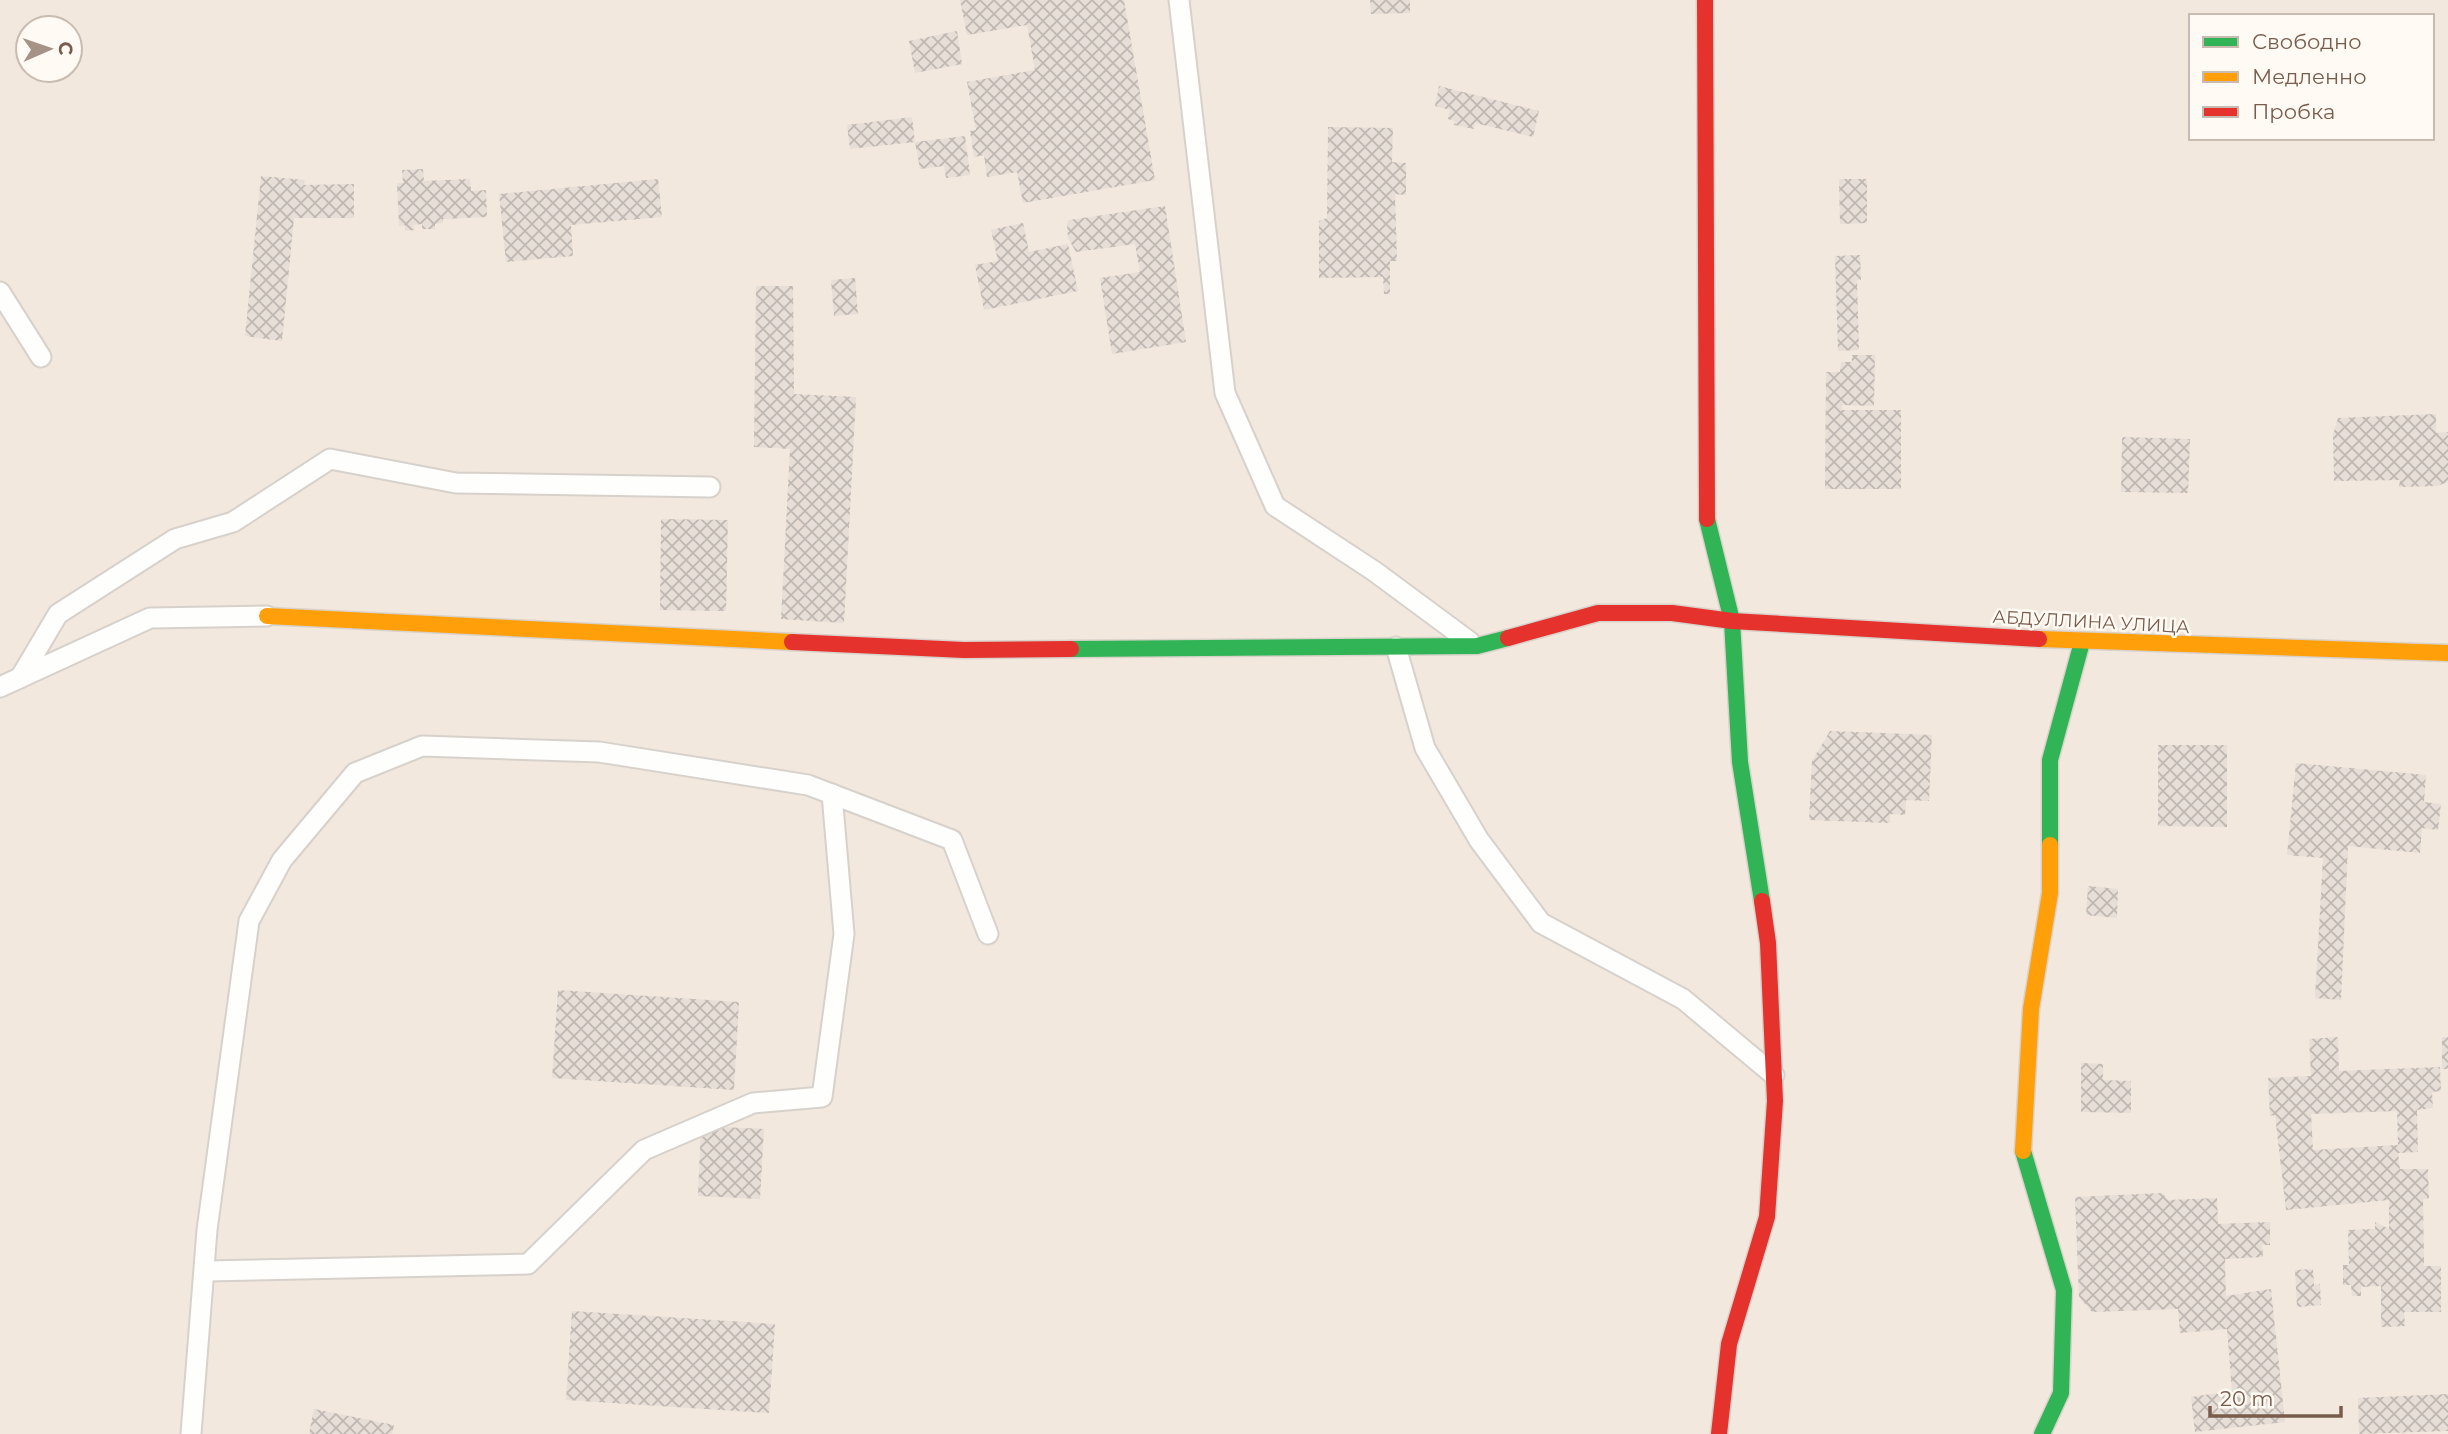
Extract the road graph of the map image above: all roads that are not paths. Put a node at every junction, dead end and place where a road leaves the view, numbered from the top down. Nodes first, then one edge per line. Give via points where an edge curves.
1 (1179, 0) edge
2 (1705, 0) edge
3 (0, 292) edge
4 (41, 357) dead end
5 (710, 486) dead end
6 (267, 616) joint
7 (1732, 621) junction
8 (2082, 642) junction
9 (1477, 646) junction
10 (1396, 647) junction
11 (2448, 653) edge
12 (20, 678) junction
13 (0, 687) edge
14 (832, 794) junction
15 (988, 934) dead end
16 (1774, 1076) junction
17 (205, 1271) junction
18 (191, 1434) edge
19 (1719, 1434) edge
20 (2042, 1434) edge

1 - 9 lane via 1225,393 1275,506
2 - 7 street via 1705,511
3 - 4 lane
5 - 12 lane via 456,483 330,459 233,522 176,539 58,614
6 - 10 street, АБДУЛЛИНА УЛИЦА via 964,650
6 - 12 lane via 150,618
7 - 8 street, АБДУЛЛИНА УЛИЦА
7 - 9 street, АБДУЛЛИНА УЛИЦА via 1672,613 1598,613
7 - 16 street via 1740,762 1768,943
8 - 11 street, АБДУЛЛИНА УЛИЦА
8 - 20 street via 2050,760 2050,893 2031,1009 2022,1146 2064,1290 2061,1393
9 - 10 street, АБДУЛЛИНА УЛИЦА
10 - 16 lane via 1425,748 1479,840 1541,923 1683,999
12 - 13 lane
14 - 15 lane via 952,840
14 - 17 lane via 844,934 822,1097 753,1103 644,1150 528,1264
14 - 17 lane via 808,785 599,752 422,746 355,773 282,860 249,921
16 - 19 street via 1767,1217 1729,1344
17 - 18 lane

